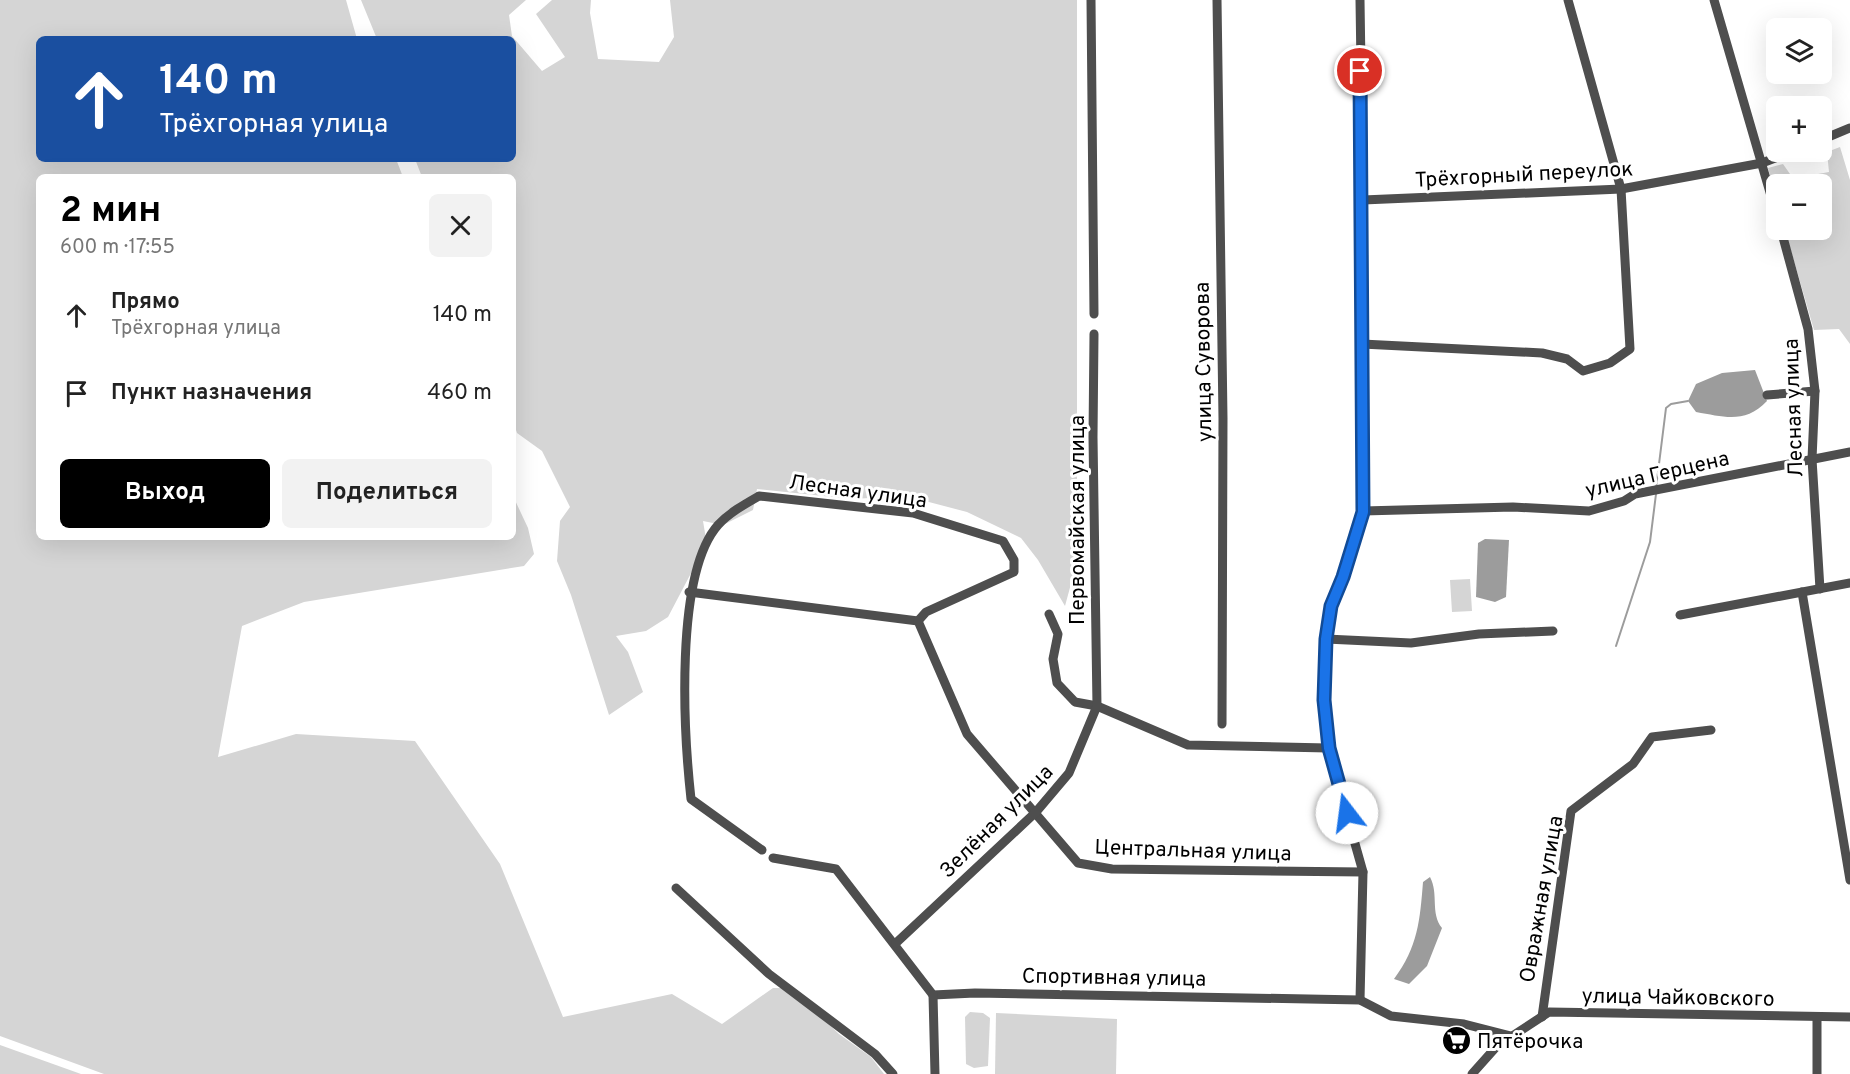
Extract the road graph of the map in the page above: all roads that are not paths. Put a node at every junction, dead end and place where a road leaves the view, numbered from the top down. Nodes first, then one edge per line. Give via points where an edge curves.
1 (1091, 0) edge
2 (1216, 0) edge
3 (1360, 0) edge
4 (1568, 0) edge
5 (1714, 0) edge
6 (1850, 128) edge
7 (1832, 135) edge
8 (1766, 161) edge
9 (1762, 163) junction
10 (1766, 177) edge
11 (1621, 189) junction
12 (1363, 200) junction
13 (1783, 240) edge
14 (1094, 314) dead end
15 (1094, 334) dead end
16 (1362, 344) junction
17 (1815, 391) junction
18 (1767, 395) dead end
19 (1850, 452) edge
20 (1812, 459) junction
21 (1363, 512) junction
22 (1850, 583) edge
23 (1820, 589) junction
24 (690, 592) junction
25 (1802, 592) junction
26 (1049, 614) dead end
27 (1680, 615) dead end
28 (918, 621) junction
29 (1553, 631) dead end
30 (1326, 639) junction
31 (1097, 706) junction
32 (1222, 724) dead end
33 (1711, 730) dead end
34 (1329, 748) junction
35 (1036, 812) junction
36 (762, 850) dead end
37 (773, 858) dead end
38 (1363, 872) junction
39 (1850, 880) edge
40 (676, 888) dead end
41 (896, 943) junction
42 (933, 995) junction
43 (1360, 1000) junction
44 (1542, 1017) junction
45 (1850, 1017) edge
46 (1817, 1018) junction
47 (1511, 1036) junction
48 (893, 1074) edge
49 (935, 1074) edge
50 (1472, 1074) edge
51 (1817, 1074) edge

1 - 14 street
2 - 32 street, улица Суворова via 1223,418
3 - 12 street
4 - 11 street
5 - 9 street
6 - 7 street
8 - 9 street, Трёхгорный переулок
9 - 10 street
9 - 11 street, Трёхгорный переулок
11 - 12 street, Трёхгорный переулок
11 - 16 street via 1630,349 1610,363 1583,371 1567,360 1542,353
12 - 16 street
13 - 17 street, Лесная улица via 1808,328
15 - 31 street, Первомайская улица
16 - 21 street
17 - 18 street
17 - 20 street, Лесная улица
19 - 20 street, улица Герцена
20 - 21 street, улица Герцена via 1635,494 1589,511 1513,507
20 - 23 street, Лесная улица
21 - 30 street via 1331,606
22 - 23 street
23 - 25 street
24 - 28 street
24 - 28 street, Лесная улица via 706,543 718,525 759,496 913,513 1003,541 1014,560 1014,572 926,612
24 - 36 street via 685,712 691,799
25 - 27 street
25 - 39 street
26 - 31 street via 1058,634 1053,659 1057,682 1076,702
28 - 35 street, Центральная улица via 967,734
29 - 30 street via 1479,634 1411,643
30 - 34 street via 1324,700
31 - 34 street via 1188,745
31 - 35 street, Зелёная улица via 1069,773
33 - 44 street, Овражная улица via 1652,737 1633,764 1571,811
34 - 38 street
35 - 38 street, Центральная улица via 1078,863 1112,869
35 - 41 street, Зелёная улица
37 - 41 street via 836,869
38 - 43 street
40 - 48 street via 769,974 875,1054
41 - 42 street
42 - 43 street, Спортивная улица
42 - 49 street
43 - 47 street, Спортивная улица via 1391,1016 1464,1024
44 - 46 street, улица Чайковского via 1549,1012
44 - 47 street, улица Чайковского
45 - 46 street, улица Чайковского
46 - 51 street
47 - 50 street, улица Чайковского

